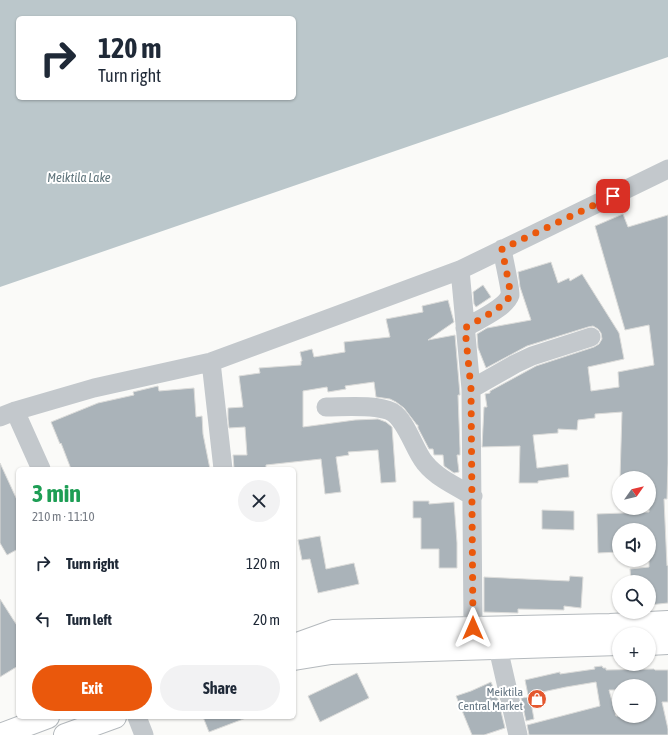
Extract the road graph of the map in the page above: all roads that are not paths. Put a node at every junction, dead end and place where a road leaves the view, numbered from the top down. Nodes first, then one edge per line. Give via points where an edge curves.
1 (668, 169) edge
2 (502, 249) junction
3 (460, 270) junction
4 (465, 328) junction
5 (590, 337) dead end
6 (211, 362) junction
7 (471, 389) junction
8 (326, 407) dead end
9 (8, 414) edge
10 (40, 467) edge
11 (223, 467) edge
12 (473, 496) junction
13 (668, 622) edge
14 (473, 628) junction
15 (668, 643) edge
16 (296, 644) edge
17 (612, 644) edge
18 (656, 644) edge
19 (498, 648) junction
20 (296, 659) edge
21 (43, 719) edge
22 (109, 719) edge
23 (138, 719) edge
24 (0, 735) edge
25 (65, 735) edge
26 (144, 735) edge
27 (518, 735) edge

1 - 2 street
2 - 3 street
2 - 4 street via 510,294 501,306
3 - 4 street
3 - 6 street
4 - 7 street
5 - 7 street via 532,356
6 - 9 street via 94,388
6 - 11 street
7 - 12 street
8 - 12 street via 380,408 393,413 432,471
9 - 10 street
12 - 14 street
13 - 14 highway
14 - 16 highway via 333,631
15 - 18 highway
17 - 19 highway
19 - 20 highway via 331,653
19 - 27 street
21 - 24 highway
22 - 25 highway
23 - 26 street

